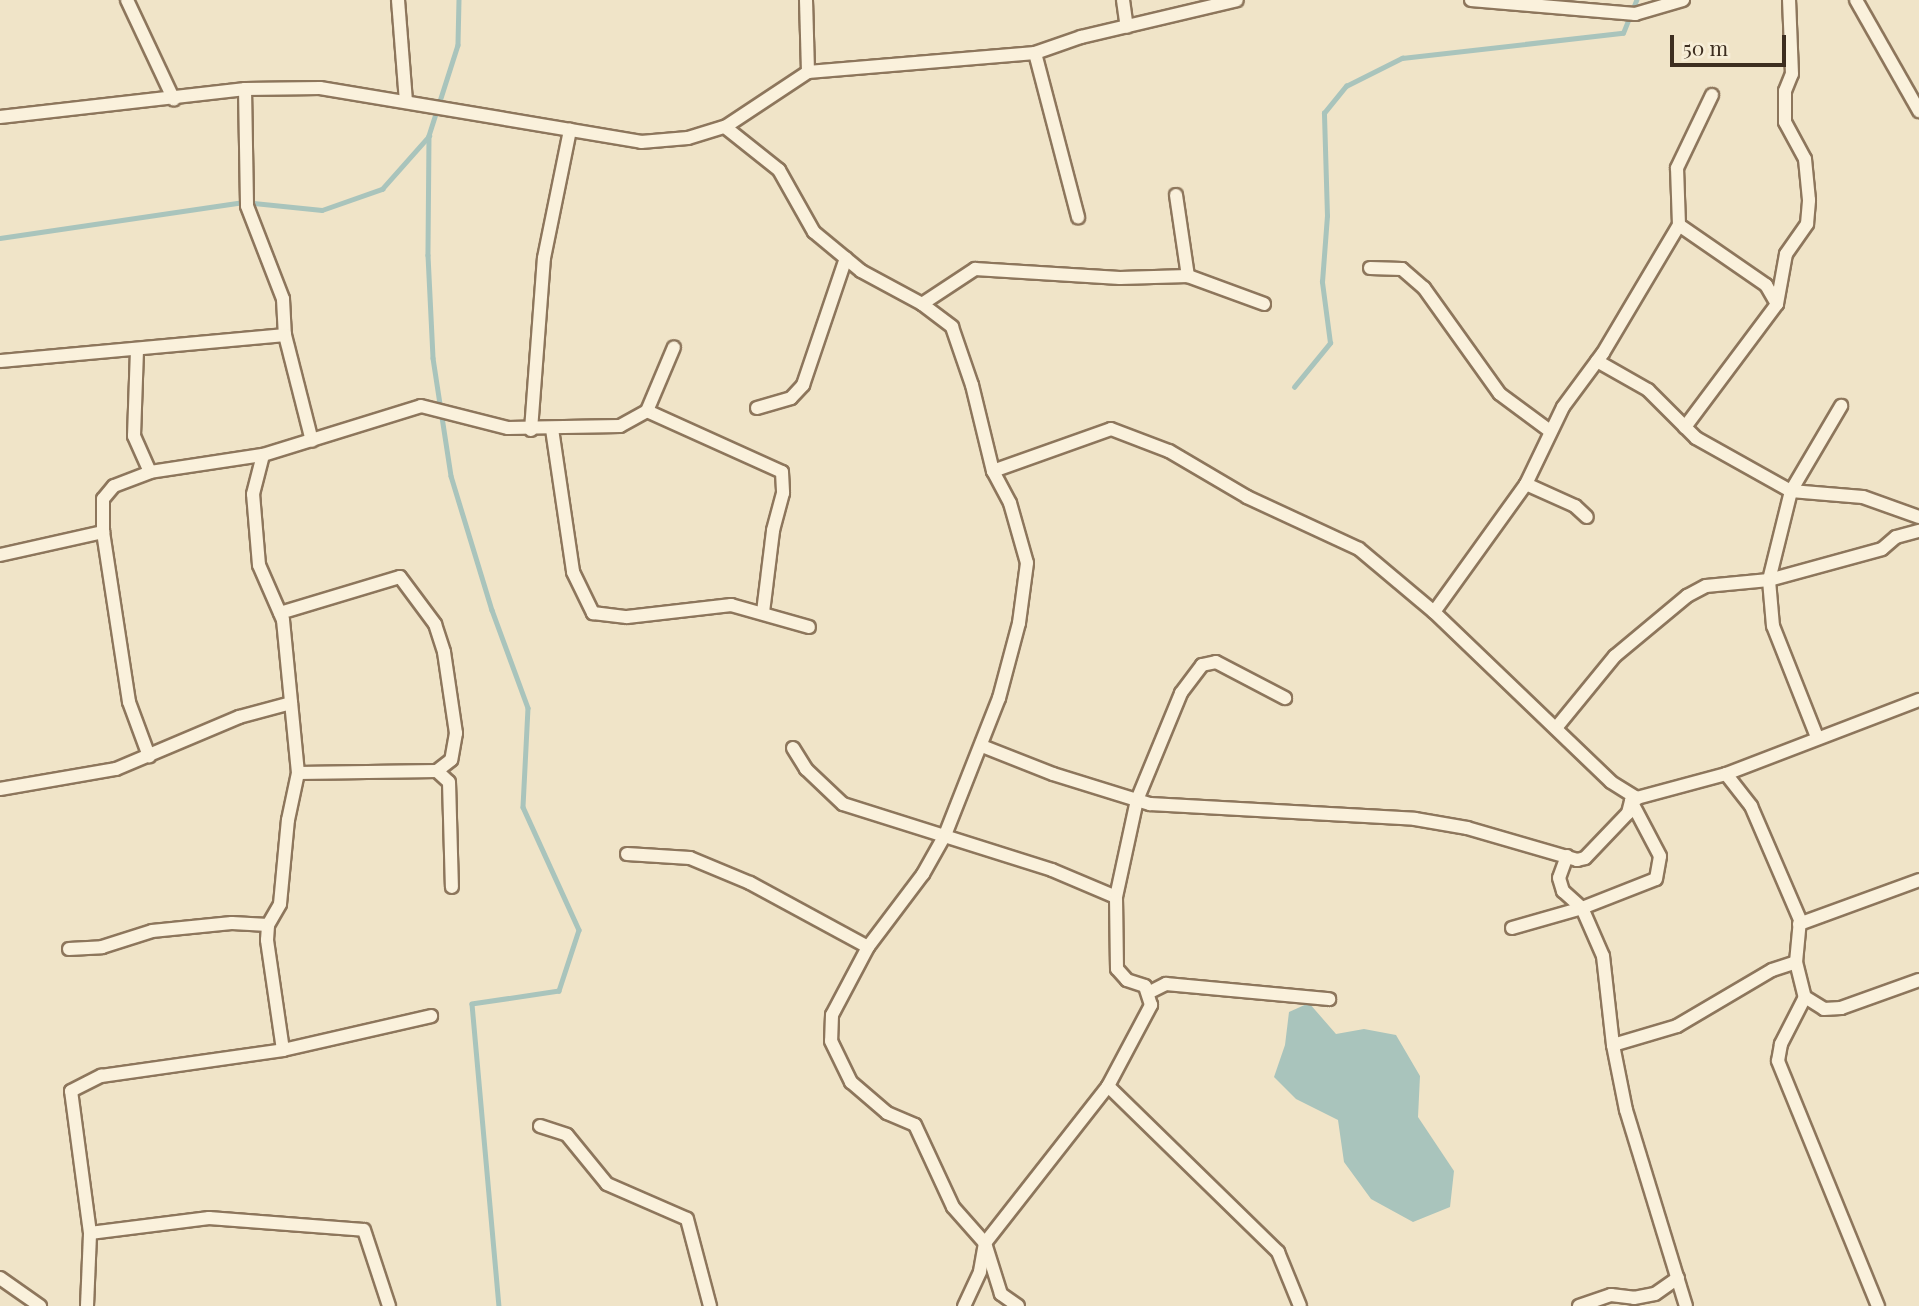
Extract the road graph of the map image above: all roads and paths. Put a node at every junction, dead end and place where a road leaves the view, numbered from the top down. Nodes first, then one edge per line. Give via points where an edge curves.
1 (127, 0) edge
2 (398, 0) edge
3 (806, 0) edge
4 (1123, 0) edge
5 (1237, 0) edge
6 (1473, 0) edge
7 (1683, 0) edge
8 (1789, 0) edge
9 (1856, 0) edge
10 (1127, 27) junction
11 (1035, 53) junction
12 (808, 72) junction
13 (245, 89) junction
14 (1713, 95) dead end
15 (174, 100) junction
16 (406, 102) junction
17 (1919, 111) edge
18 (0, 117) edge
19 (725, 127) junction
20 (570, 130) junction
21 (1176, 195) dead end
22 (1078, 217) dead end
23 (1679, 225) junction
24 (846, 258) junction
25 (1370, 268) dead end
26 (1188, 276) junction
27 (922, 304) junction
28 (1265, 304) dead end
29 (1777, 304) junction
30 (285, 335) junction
31 (674, 347) dead end
32 (137, 350) junction
33 (0, 361) edge
34 (1597, 361) junction
35 (1841, 406) dead end
36 (757, 408) dead end
37 (647, 411) junction
38 (1685, 428) junction
39 (531, 429) junction
40 (552, 429) junction
41 (1550, 431) junction
42 (312, 441) junction
43 (263, 455) junction
44 (993, 471) junction
45 (150, 472) junction
46 (1526, 484) junction
47 (1791, 491) junction
48 (1587, 517) dead end
49 (1919, 517) edge
50 (1919, 531) edge
51 (103, 532) junction
52 (0, 555) edge
53 (1769, 580) junction
54 (763, 612) junction
55 (1434, 612) junction
56 (281, 613) junction
57 (808, 628) dead end
58 (1285, 698) dead end
59 (1919, 701) edge
60 (291, 704) junction
61 (1556, 728) junction
62 (1817, 737) junction
63 (982, 746) junction
64 (793, 748) dead end
65 (149, 756) junction
66 (437, 771) junction
67 (298, 773) junction
68 (1726, 774) junction
69 (0, 789) edge
70 (1634, 799) junction
71 (1137, 800) junction
72 (945, 835) junction
73 (626, 854) dead end
74 (1567, 856) junction
75 (1919, 880) edge
76 (452, 887) dead end
77 (1116, 897) junction
78 (1582, 908) junction
79 (1799, 924) junction
80 (268, 925) junction
81 (1512, 928) dead end
82 (868, 947) junction
83 (69, 949) dead end
84 (1796, 961) junction
85 (1919, 981) edge
86 (1150, 992) junction
87 (1805, 997) junction
88 (1329, 999) dead end
89 (431, 1017) dead end
90 (1613, 1045) junction
91 (283, 1050) junction
92 (1108, 1086) junction
93 (540, 1126) dead end
94 (90, 1233) junction
95 (985, 1243) junction
96 (0, 1278) edge
97 (1678, 1278) junction
98 (40, 1306) edge
99 (87, 1306) edge
100 (389, 1306) edge
101 (710, 1306) edge
102 (964, 1306) edge
103 (1018, 1306) edge
104 (1300, 1306) edge
105 (1579, 1306) edge
106 (1686, 1306) edge
107 (1878, 1306) edge

1 - 15 street
2 - 16 street
3 - 12 street
4 - 10 street
5 - 10 street
6 - 7 street via 1635,14
8 - 29 street via 1792,74 1785,91 1785,122 1805,159 1809,200 1808,224 1786,254
9 - 17 street
10 - 11 street
11 - 12 street
11 - 22 street
12 - 19 street
13 - 15 street
13 - 16 street via 320,88
13 - 30 street via 247,206 284,299
14 - 23 street via 1677,168
15 - 18 street
16 - 20 street
19 - 20 street via 688,138 641,142
19 - 24 street via 779,170 814,232
20 - 39 street via 544,257
21 - 26 street
23 - 29 street via 1766,285
23 - 34 street
24 - 27 street
24 - 36 street via 803,385 791,398
25 - 41 street via 1402,269 1424,288 1500,394
26 - 27 street via 1120,278 975,269
26 - 28 street
27 - 44 street via 951,327 972,384
29 - 38 street
30 - 32 street
30 - 42 street
31 - 37 street
32 - 33 street
32 - 45 street via 134,436
34 - 38 street via 1648,390
34 - 41 street
35 - 47 street
37 - 40 street via 620,426
37 - 54 street via 782,472 783,493 773,531
38 - 47 street
39 - 40 street
39 - 42 street via 421,406
40 - 54 street via 573,572 593,613 627,617 731,605
41 - 46 street
42 - 43 street
43 - 45 street
43 - 56 street via 253,494 259,565
44 - 55 street via 1111,429 1169,451 1247,497 1359,549
44 - 63 street via 1010,503 1027,563 1019,623
45 - 51 street via 114,486 103,499
46 - 48 street via 1576,506
46 - 55 street
47 - 49 street via 1863,497
47 - 53 street
50 - 53 street via 1896,537 1882,549
51 - 52 street
51 - 65 street via 129,702
53 - 61 street via 1706,586 1687,596 1615,656
53 - 62 street via 1773,626
54 - 57 street
55 - 61 street
56 - 60 street
56 - 66 street via 400,577 435,624 444,652 456,733 451,760
58 - 71 street via 1216,662 1202,665 1181,693
59 - 62 street
60 - 65 street via 239,717
60 - 67 street
61 - 70 street
62 - 68 street
63 - 71 street
63 - 72 street
64 - 72 street via 806,769 843,804
65 - 69 street via 116,769
66 - 67 street
66 - 76 street via 449,782
67 - 80 street via 288,820 280,904
68 - 70 street
68 - 79 street via 1751,806
70 - 74 street via 1628,813 1585,858
70 - 78 street via 1660,856 1661,870 1656,879
71 - 74 street via 1222,811 1415,820 1467,828
71 - 77 street
72 - 77 street via 965,846 1052,870
72 - 82 street via 917,883
73 - 82 street via 690,858 750,883
74 - 78 street via 1559,878 1563,891
75 - 79 street
77 - 86 street via 1116,969
78 - 81 street
78 - 90 street via 1603,956
79 - 84 street
80 - 83 street via 232,923 152,931 102,947
80 - 91 street
82 - 95 street via 832,1016 836,1056 851,1082 887,1113 915,1125 953,1207
84 - 87 street
84 - 90 street via 1772,970 1677,1026
85 - 87 street via 1905,982 1841,1008 1824,1009
86 - 88 street via 1166,984
86 - 92 street via 1151,1005
87 - 107 street via 1781,1044 1778,1060
89 - 91 street
90 - 97 street via 1626,1110
91 - 94 street via 101,1076 71,1091
92 - 95 street
92 - 104 street via 1278,1252
93 - 101 street via 567,1135 607,1184 687,1219
94 - 99 street
94 - 100 street via 209,1218 364,1230
95 - 102 street via 981,1272
95 - 103 street via 1001,1294
96 - 98 street
97 - 105 street via 1655,1294 1634,1298 1611,1295
97 - 106 street

